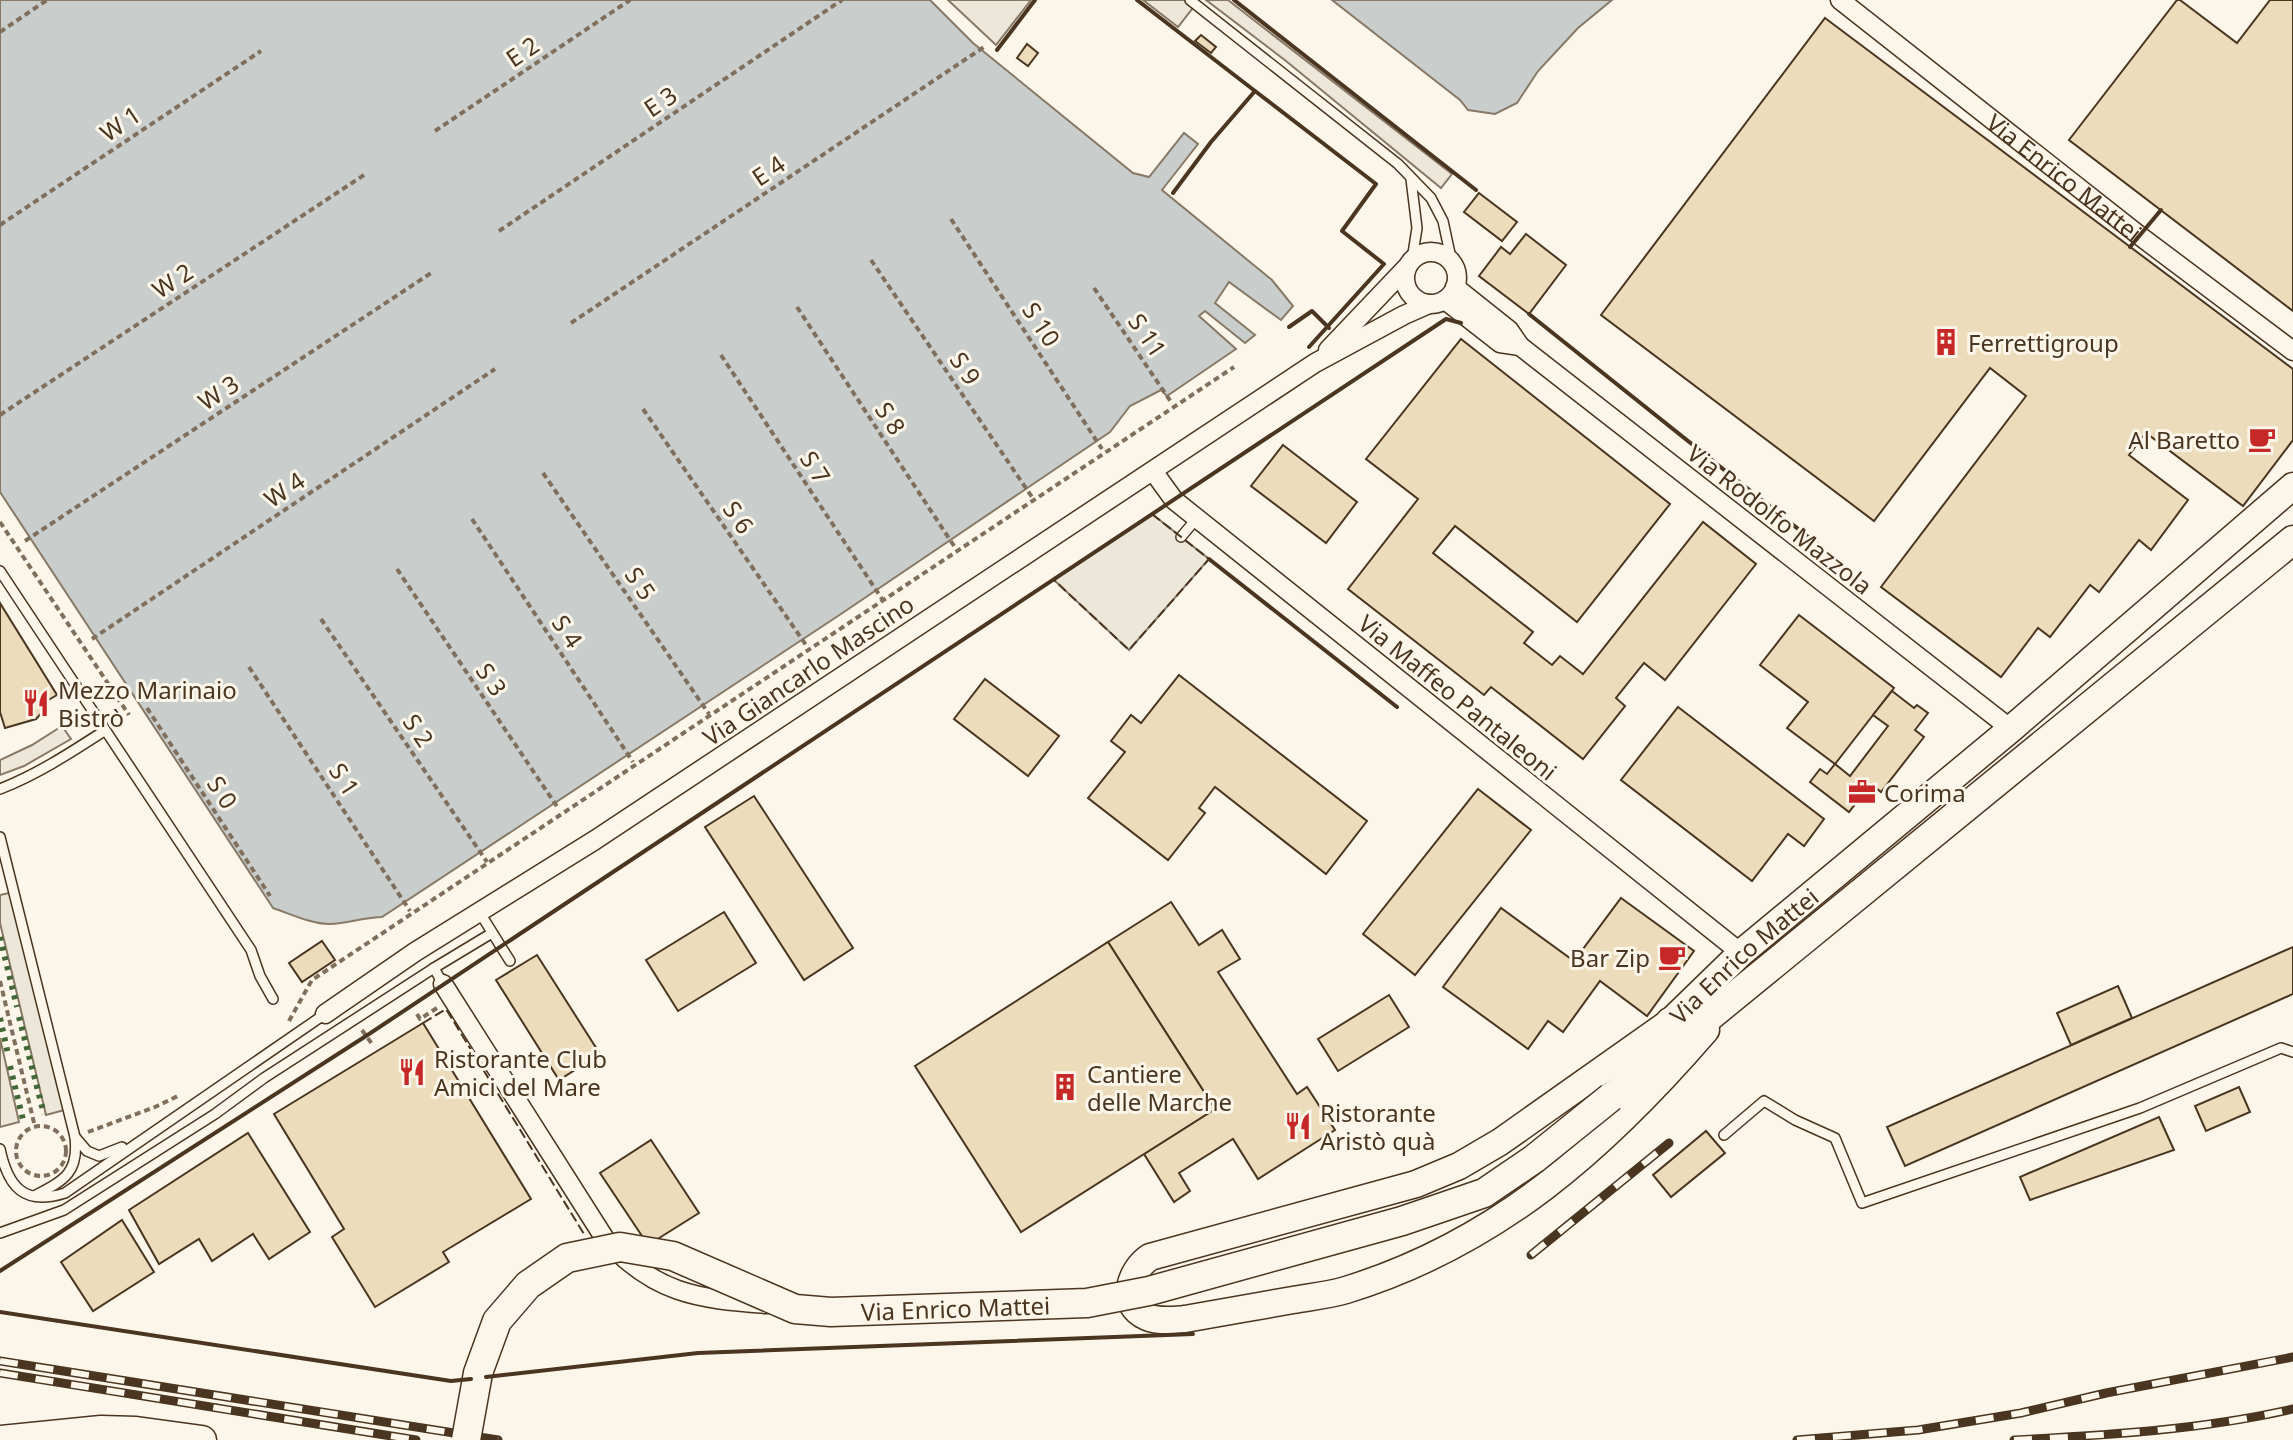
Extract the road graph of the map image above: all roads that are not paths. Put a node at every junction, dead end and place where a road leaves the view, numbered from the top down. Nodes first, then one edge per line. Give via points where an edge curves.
1 (1190, 0) edge
2 (1840, 0) edge
3 (1411, 179) junction
4 (1452, 263) junction
5 (1409, 264) junction
6 (1443, 297) junction
7 (2293, 351) edge
8 (1315, 363) junction
9 (1153, 471) junction
10 (2293, 486) edge
11 (1197, 518) junction
12 (1181, 537) dead end
13 (2293, 540) edge
14 (0, 571) edge
15 (2011, 729) junction
16 (104, 731) junction
17 (0, 789) edge
18 (0, 837) edge
19 (480, 913) junction
20 (492, 933) junction
21 (1741, 953) junction
22 (510, 961) dead end
23 (443, 984) junction
24 (273, 999) dead end
25 (1728, 1003) junction
26 (325, 1014) joint
27 (1670, 1022) junction
28 (2293, 1052) edge
29 (1611, 1097) junction
30 (154, 1131) junction
31 (1724, 1135) dead end
32 (75, 1137) junction
33 (0, 1149) edge
34 (36, 1195) junction
35 (0, 1233) edge
36 (1129, 1295) junction
37 (168, 1437) edge
38 (0, 1440) edge
39 (202, 1440) edge
40 (466, 1440) edge

1 - 3 lane
2 - 7 street, Via Enrico Mattei
3 - 4 lane via 1439,210
3 - 5 lane via 1417,228
4 - 5 street via 1433,252
4 - 6 street via 1457,275
5 - 6 street via 1406,288 1411,296
5 - 8 street, Via Giancarlo Mascino
6 - 8 street, Via Giancarlo Mascino
6 - 15 street, Via Rodolfo Mazzola via 1500,343 1520,346
8 - 9 street, Via Giancarlo Mascino
9 - 11 street, Via Maffeo Pantaleoni via 1174,500
9 - 19 street, Via Giancarlo Mascino
10 - 15 street, Via Enrico Mattei
11 - 12 lane
11 - 21 street, Via Maffeo Pantaleoni
13 - 25 main road, Via Enrico Mattei
14 - 16 lane
15 - 21 street, Via Enrico Mattei
16 - 17 lane via 49,767
16 - 24 lane via 251,950
18 - 32 lane
19 - 20 lane
19 - 26 street, Via Giancarlo Mascino
20 - 22 lane
20 - 23 lane
21 - 27 street, Via Enrico Mattei
23 - 35 lane via 264,1078 64,1210
23 - 36 street, Via Enrico Mattei via 605,1239 648,1278 671,1289 771,1304
25 - 29 main road, Via Enrico Mattei
25 - 36 street, Via Enrico Mattei via 1660,1083 1560,1177 1507,1214 1410,1268 1343,1291 1185,1319 1148,1318
26 - 30 lane
27 - 29 main road
27 - 36 street, Via Enrico Mattei via 1459,1166 1416,1184 1150,1257 1138,1264
28 - 31 lane via 2281,1048 2140,1108 1862,1203 1835,1138 1764,1101
29 - 40 main road, Via Enrico Mattei, bridge via 1484,1193 1402,1221 1149,1291 1087,1303 795,1309 673,1256 620,1247 567,1258 528,1285 497,1321 478,1373
30 - 32 lane via 99,1156
30 - 34 lane via 65,1193
32 - 34 lane via 77,1155 71,1172
33 - 34 lane via 7,1177 25,1193
37 - 38 main road via 101,1430
37 - 39 main road

